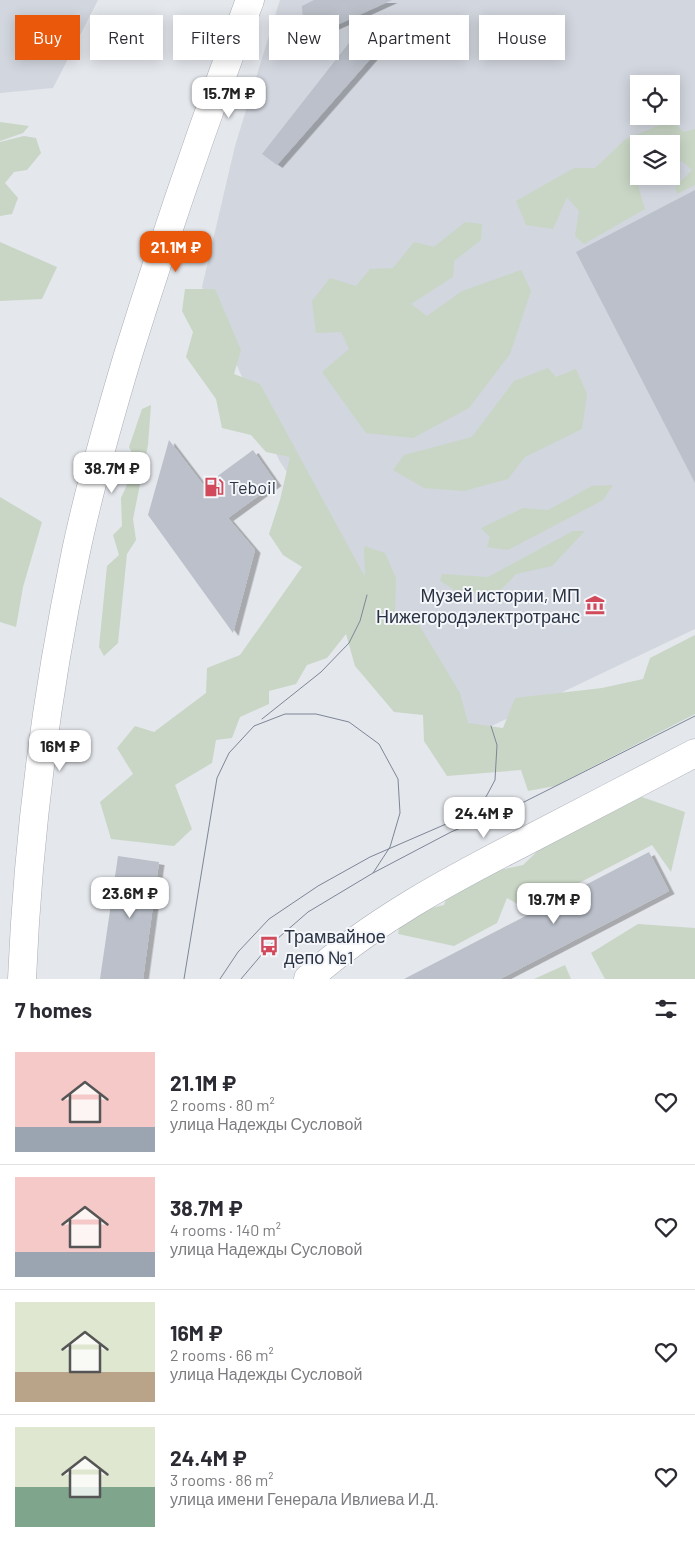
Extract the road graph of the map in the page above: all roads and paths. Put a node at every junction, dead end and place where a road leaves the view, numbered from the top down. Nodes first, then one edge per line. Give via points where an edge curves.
1 (250, 0) edge
2 (695, 753) edge
3 (22, 979) edge
4 (308, 979) edge

1 - 3 main road via 174,212 139,322 102,444 75,554 40,757 27,881
2 - 4 main road via 488,860 401,909

